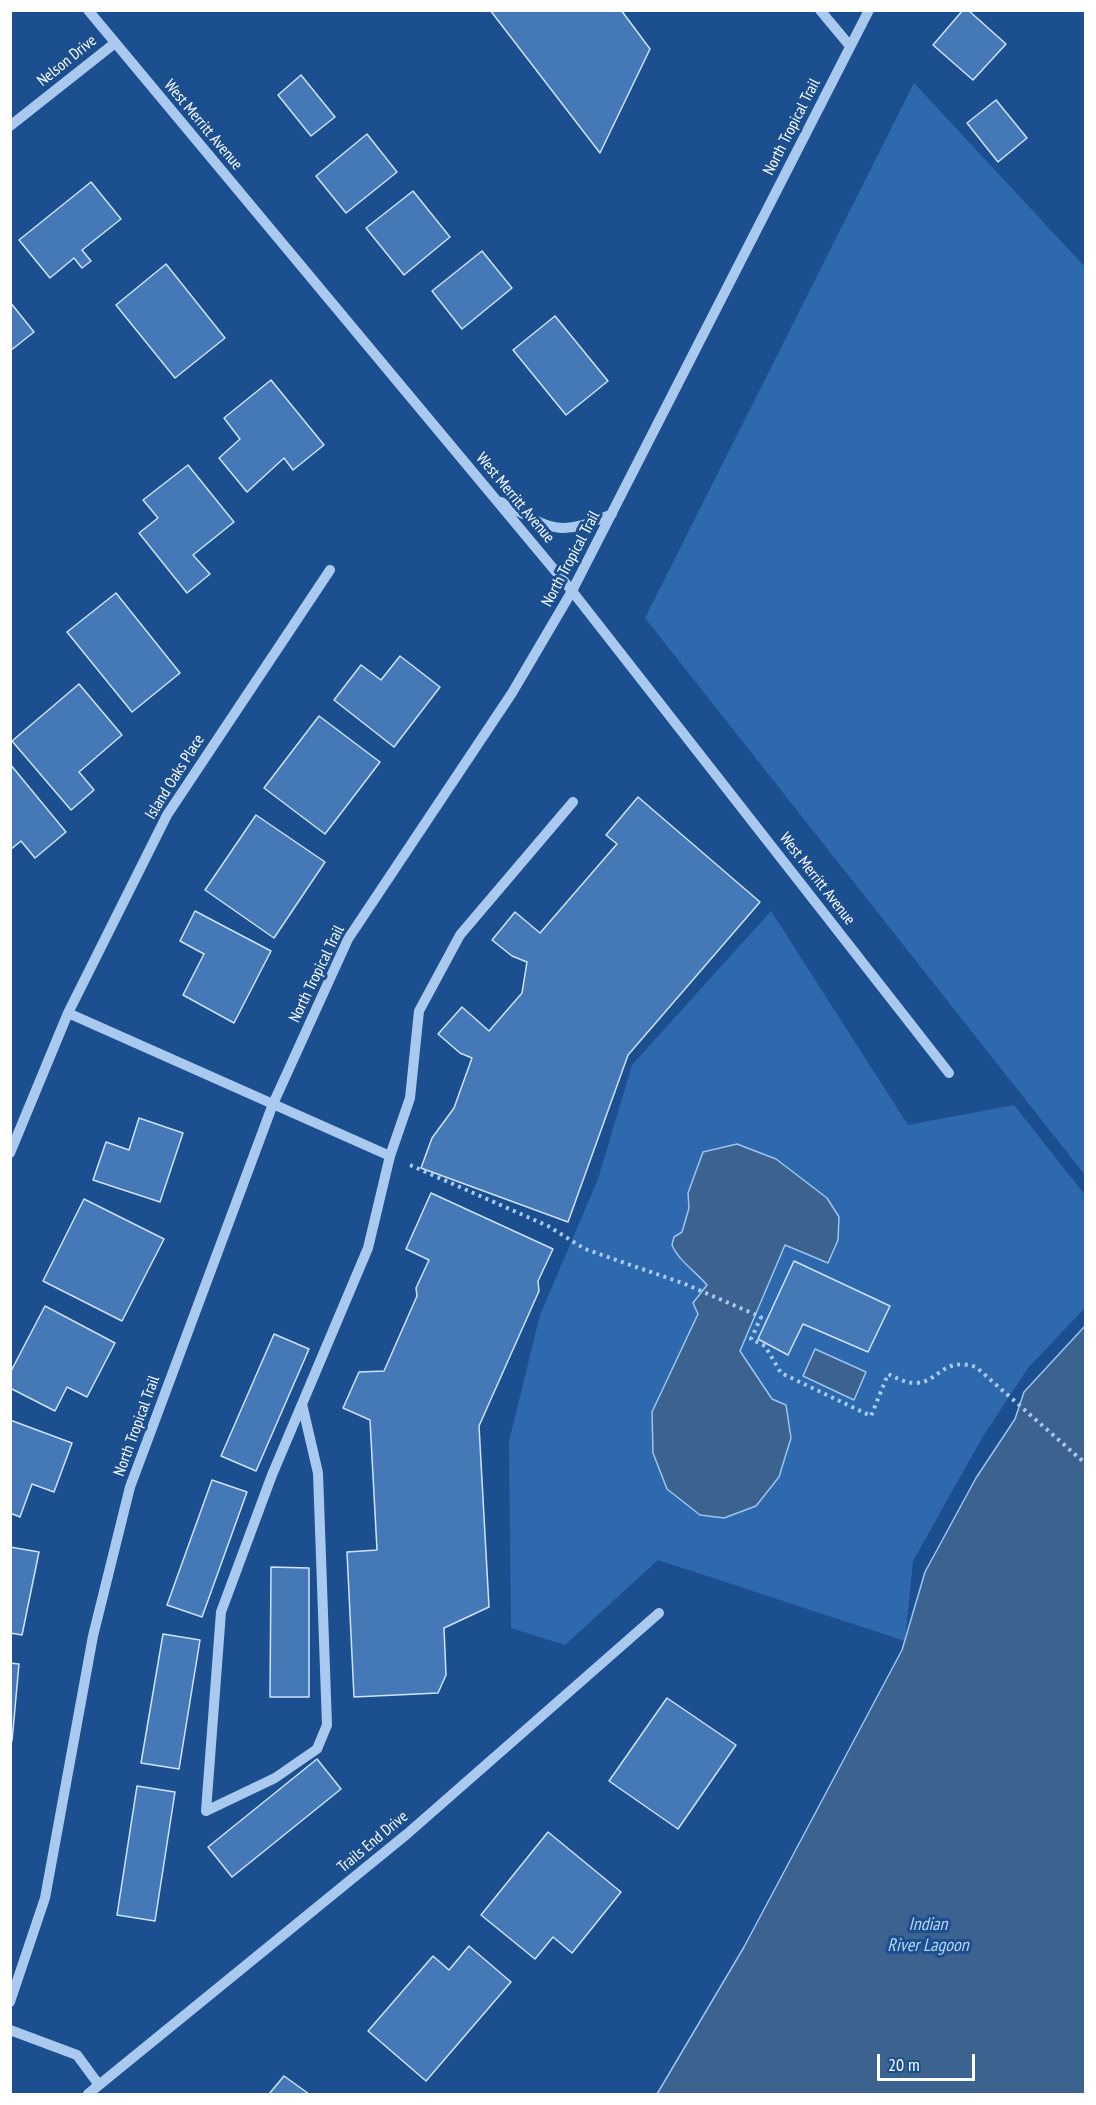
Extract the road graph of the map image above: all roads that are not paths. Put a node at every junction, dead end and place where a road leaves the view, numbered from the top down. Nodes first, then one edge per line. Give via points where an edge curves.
1 (88, 10) edge
2 (820, 10) edge
3 (869, 10) edge
4 (115, 43) junction
5 (850, 46) junction
6 (10, 126) edge
7 (497, 500) junction
8 (612, 514) junction
9 (330, 570) dead end
10 (573, 591) junction
11 (573, 802) dead end
12 (68, 1013) junction
13 (949, 1073) dead end
14 (273, 1104) junction
15 (10, 1153) edge
16 (390, 1156) junction
17 (302, 1404) junction
18 (659, 1613) dead end
19 (10, 2002) edge
20 (10, 2031) edge
21 (99, 2085) junction
22 (88, 2094) edge

1 - 4 street, West Merritt Avenue
2 - 5 street
3 - 5 street, North Tropical Trail
4 - 6 street, Nelson Drive
4 - 7 street, West Merritt Avenue
5 - 8 street, North Tropical Trail
7 - 8 street via 563,530
7 - 10 street, West Merritt Avenue
8 - 10 street, North Tropical Trail
9 - 12 street, Island Oaks Place via 167,815
10 - 13 street, West Merritt Avenue
10 - 14 street, North Tropical Trail via 512,693 348,939
11 - 16 street via 460,934 418,1011 410,1098
12 - 14 street
12 - 15 street, Island Oaks Place
14 - 16 street
14 - 19 street, North Tropical Trail via 130,1487 93,1636 45,1898
16 - 17 street via 368,1248
17 - 17 street via 221,1612 206,1811 275,1778 317,1749 327,1725 318,1473
18 - 21 street, Trails End Drive via 407,1834
20 - 21 street via 77,2055
21 - 22 street, Trails End Drive

